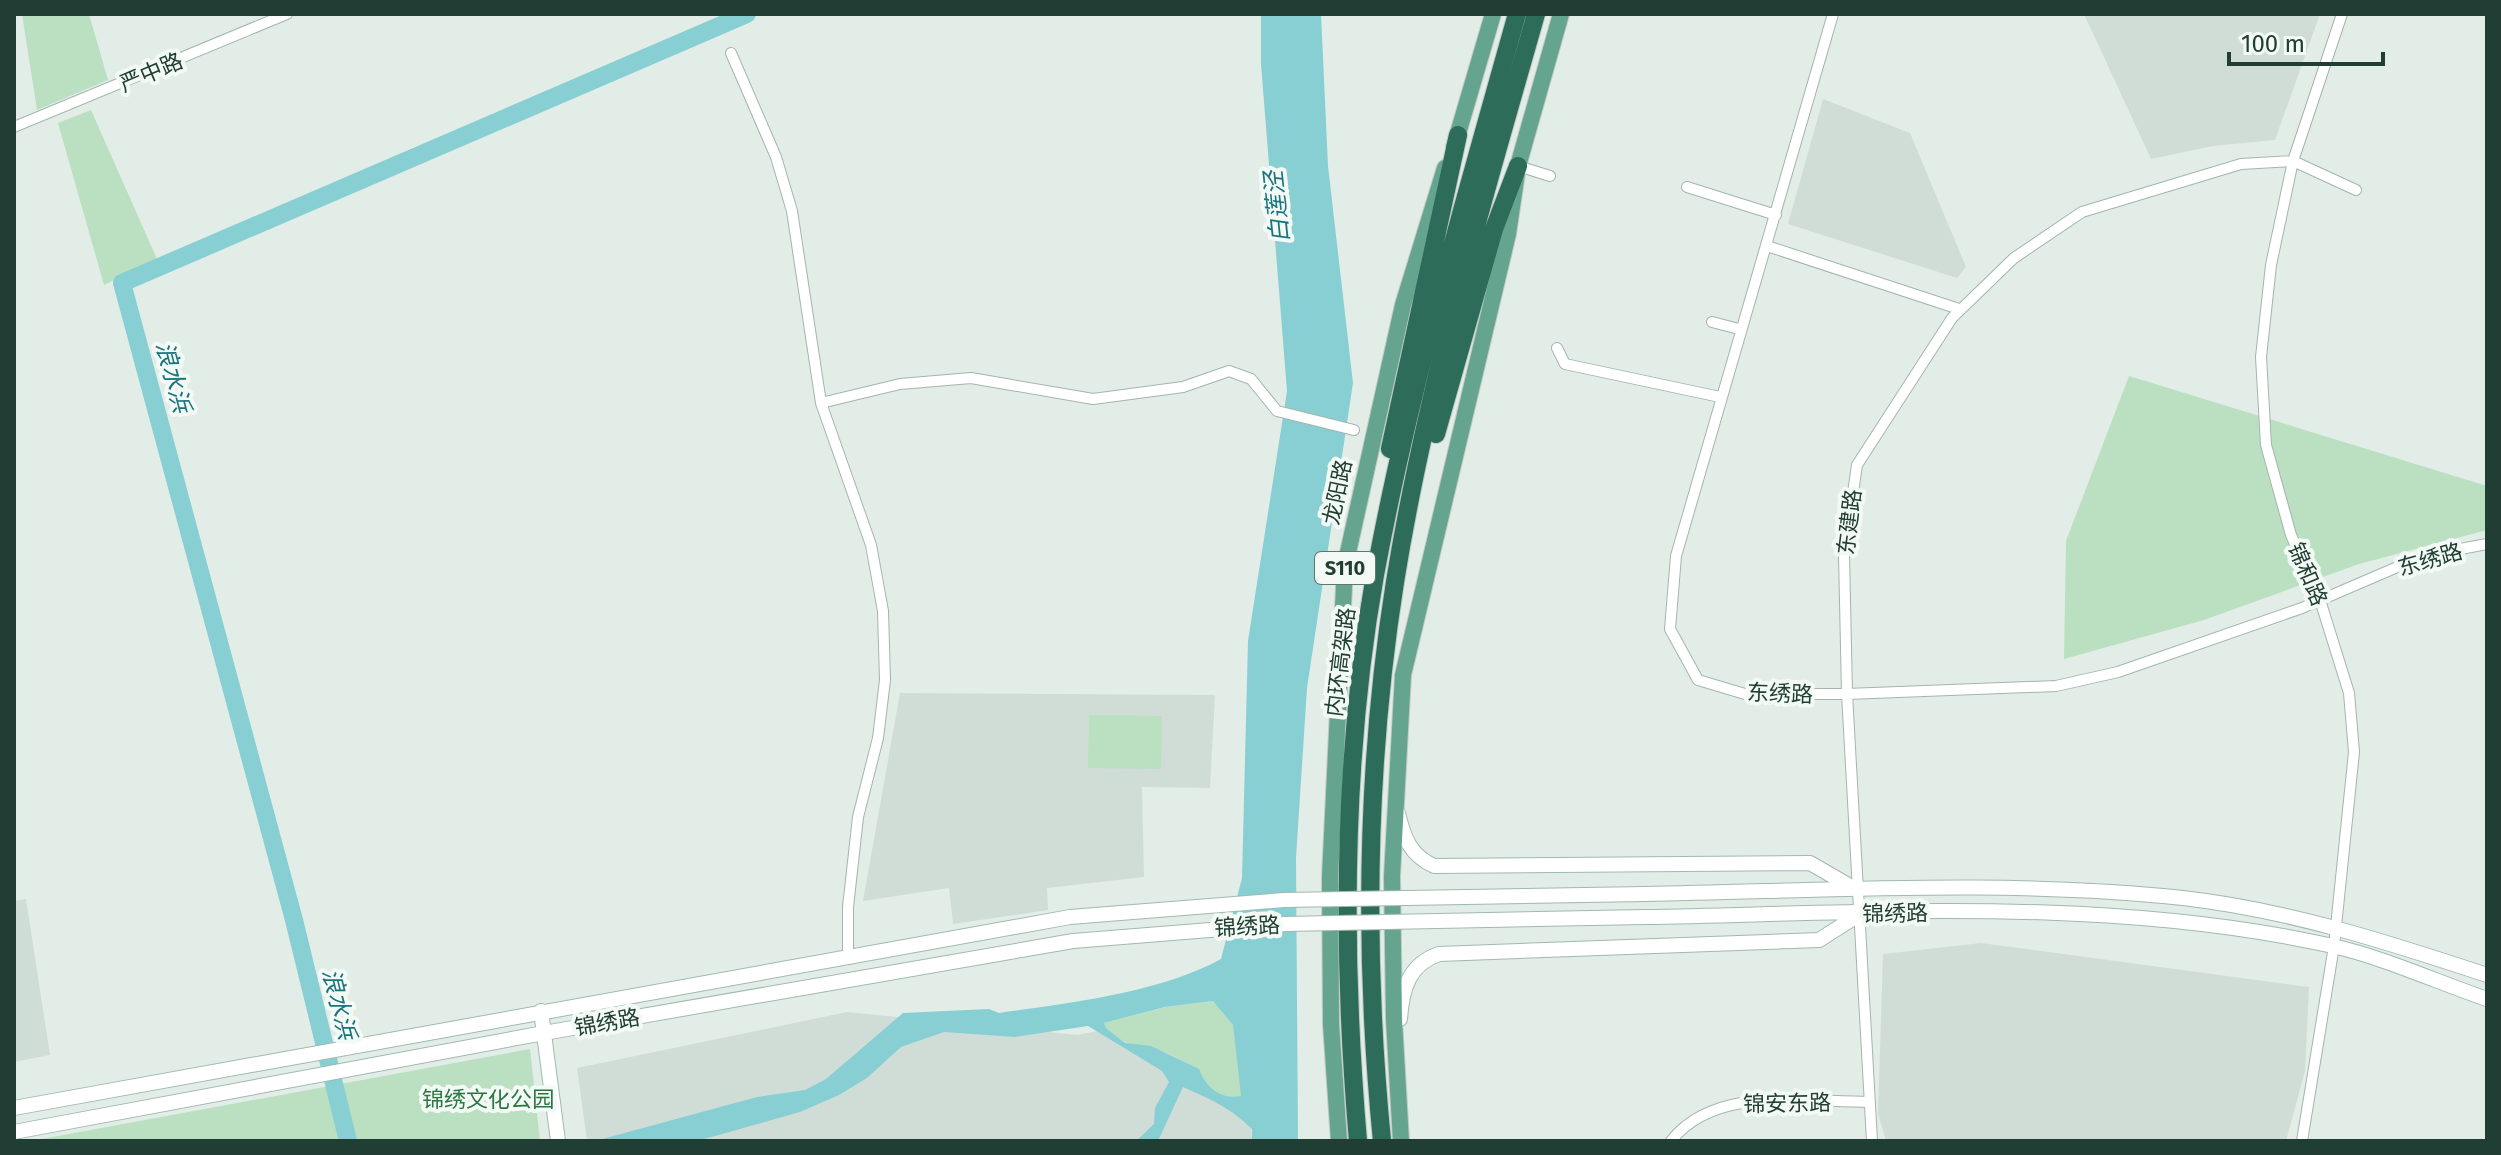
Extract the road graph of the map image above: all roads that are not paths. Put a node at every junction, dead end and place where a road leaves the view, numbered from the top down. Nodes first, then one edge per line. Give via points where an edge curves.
1 (287, 14) edge
2 (1493, 14) edge
3 (1517, 14) edge
4 (1536, 14) edge
5 (1561, 14) edge
6 (1833, 14) edge
7 (2342, 14) edge
8 (731, 53) dead end
9 (14, 127) edge
10 (1458, 135) junction
11 (1488, 152) junction
12 (2293, 161) junction
13 (1518, 166) junction
14 (1550, 176) dead end
15 (1687, 187) dead end
16 (2356, 190) dead end
17 (1776, 215) junction
18 (1767, 246) junction
19 (1959, 309) junction
20 (1712, 322) dead end
21 (1739, 329) junction
22 (1557, 348) dead end
23 (1720, 397) junction
24 (821, 403) junction
25 (1354, 430) dead end
26 (2487, 544) edge
27 (1375, 576) junction
28 (1396, 579) junction
29 (2320, 600) junction
30 (1847, 694) junction
31 (1394, 798) junction
32 (1858, 891) junction
33 (1860, 914) junction
34 (2336, 925) junction
35 (2334, 946) junction
36 (848, 955) junction
37 (2487, 975) edge
38 (2487, 999) edge
39 (541, 1011) junction
40 (544, 1033) junction
41 (1868, 1102) junction
42 (1398, 1107) junction
43 (14, 1108) edge
44 (14, 1132) edge
45 (558, 1141) edge
46 (1339, 1141) edge
47 (1358, 1141) edge
48 (1382, 1141) edge
49 (1401, 1141) edge
50 (1671, 1141) edge
51 (1872, 1141) edge
52 (2302, 1141) edge

1 - 9 street, 严中路
2 - 10 main road, 龙阳路 / S110
3 - 11 highway, 内环高架路
4 - 11 highway, 内环高架路
5 - 13 main road
6 - 17 street, 东绣路
7 - 12 street, 锦和路
8 - 24 street via 776,157 792,211
10 - 27 highway via 1396,416
10 - 46 main road, 龙阳路 / S110 via 1429,210 1403,305 1345,566 1330,877 1331,1024
11 - 27 highway, 内环高架路 via 1414,394
11 - 28 highway, 内环高架路
12 - 16 street
12 - 19 street, 东建路 via 2241,164 2082,212 2014,258
12 - 29 street, 锦和路 via 2271,265 2261,357 2266,445 2291,535
13 - 14 street
13 - 28 highway via 1486,256
13 - 31 main road via 1508,234 1405,659
15 - 17 street
17 - 18 street, 东绣路
18 - 19 street
18 - 21 street, 东绣路
19 - 30 street, 东建路 via 1857,465 1844,555
20 - 21 street
21 - 23 street, 东绣路
22 - 23 street via 1565,364
23 - 30 street, 东绣路 via 1676,556 1670,629 1698,680 1745,694
24 - 25 street via 900,384 971,378 1093,399 1183,387 1229,371 1251,379 1277,411
24 - 36 street via 871,545 883,611 885,680 878,738 858,817
26 - 29 street, 东绣路 via 2423,556
27 - 47 highway, 内环高架路 via 1352,796 1349,963
28 - 48 highway, 内环高架路 via 1378,733 1372,877
29 - 30 street, 东绣路 via 2118,672 2056,686
29 - 34 street, 锦和路 via 2349,693 2354,752
30 - 32 street, 东建路
31 - 32 main road via 1409,846 1434,866 1810,863
31 - 42 main road via 1392,961
32 - 33 street, 东建路
32 - 34 main road, 锦绣路 via 2094,892 2185,898
32 - 36 main road, 锦绣路, bridge via 1284,900 1070,917
33 - 35 main road, 锦绣路 via 2077,914 2206,925
33 - 40 main road, 锦绣路, bridge via 1285,924 1073,941
33 - 41 street, 东建路
33 - 42 main road via 1819,940 1431,957 1413,970 1403,993
34 - 35 street, 锦和路
34 - 37 main road, 锦绣路
35 - 38 main road, 锦绣路
35 - 52 street, 锦和路
36 - 39 main road, 锦绣路
39 - 40 main road
39 - 43 main road, 锦绣路
40 - 44 main road, 锦绣路
40 - 45 main road
41 - 50 street, 锦安东路 via 1723,1105 1685,1123
41 - 51 street, 东建路
42 - 49 main road

